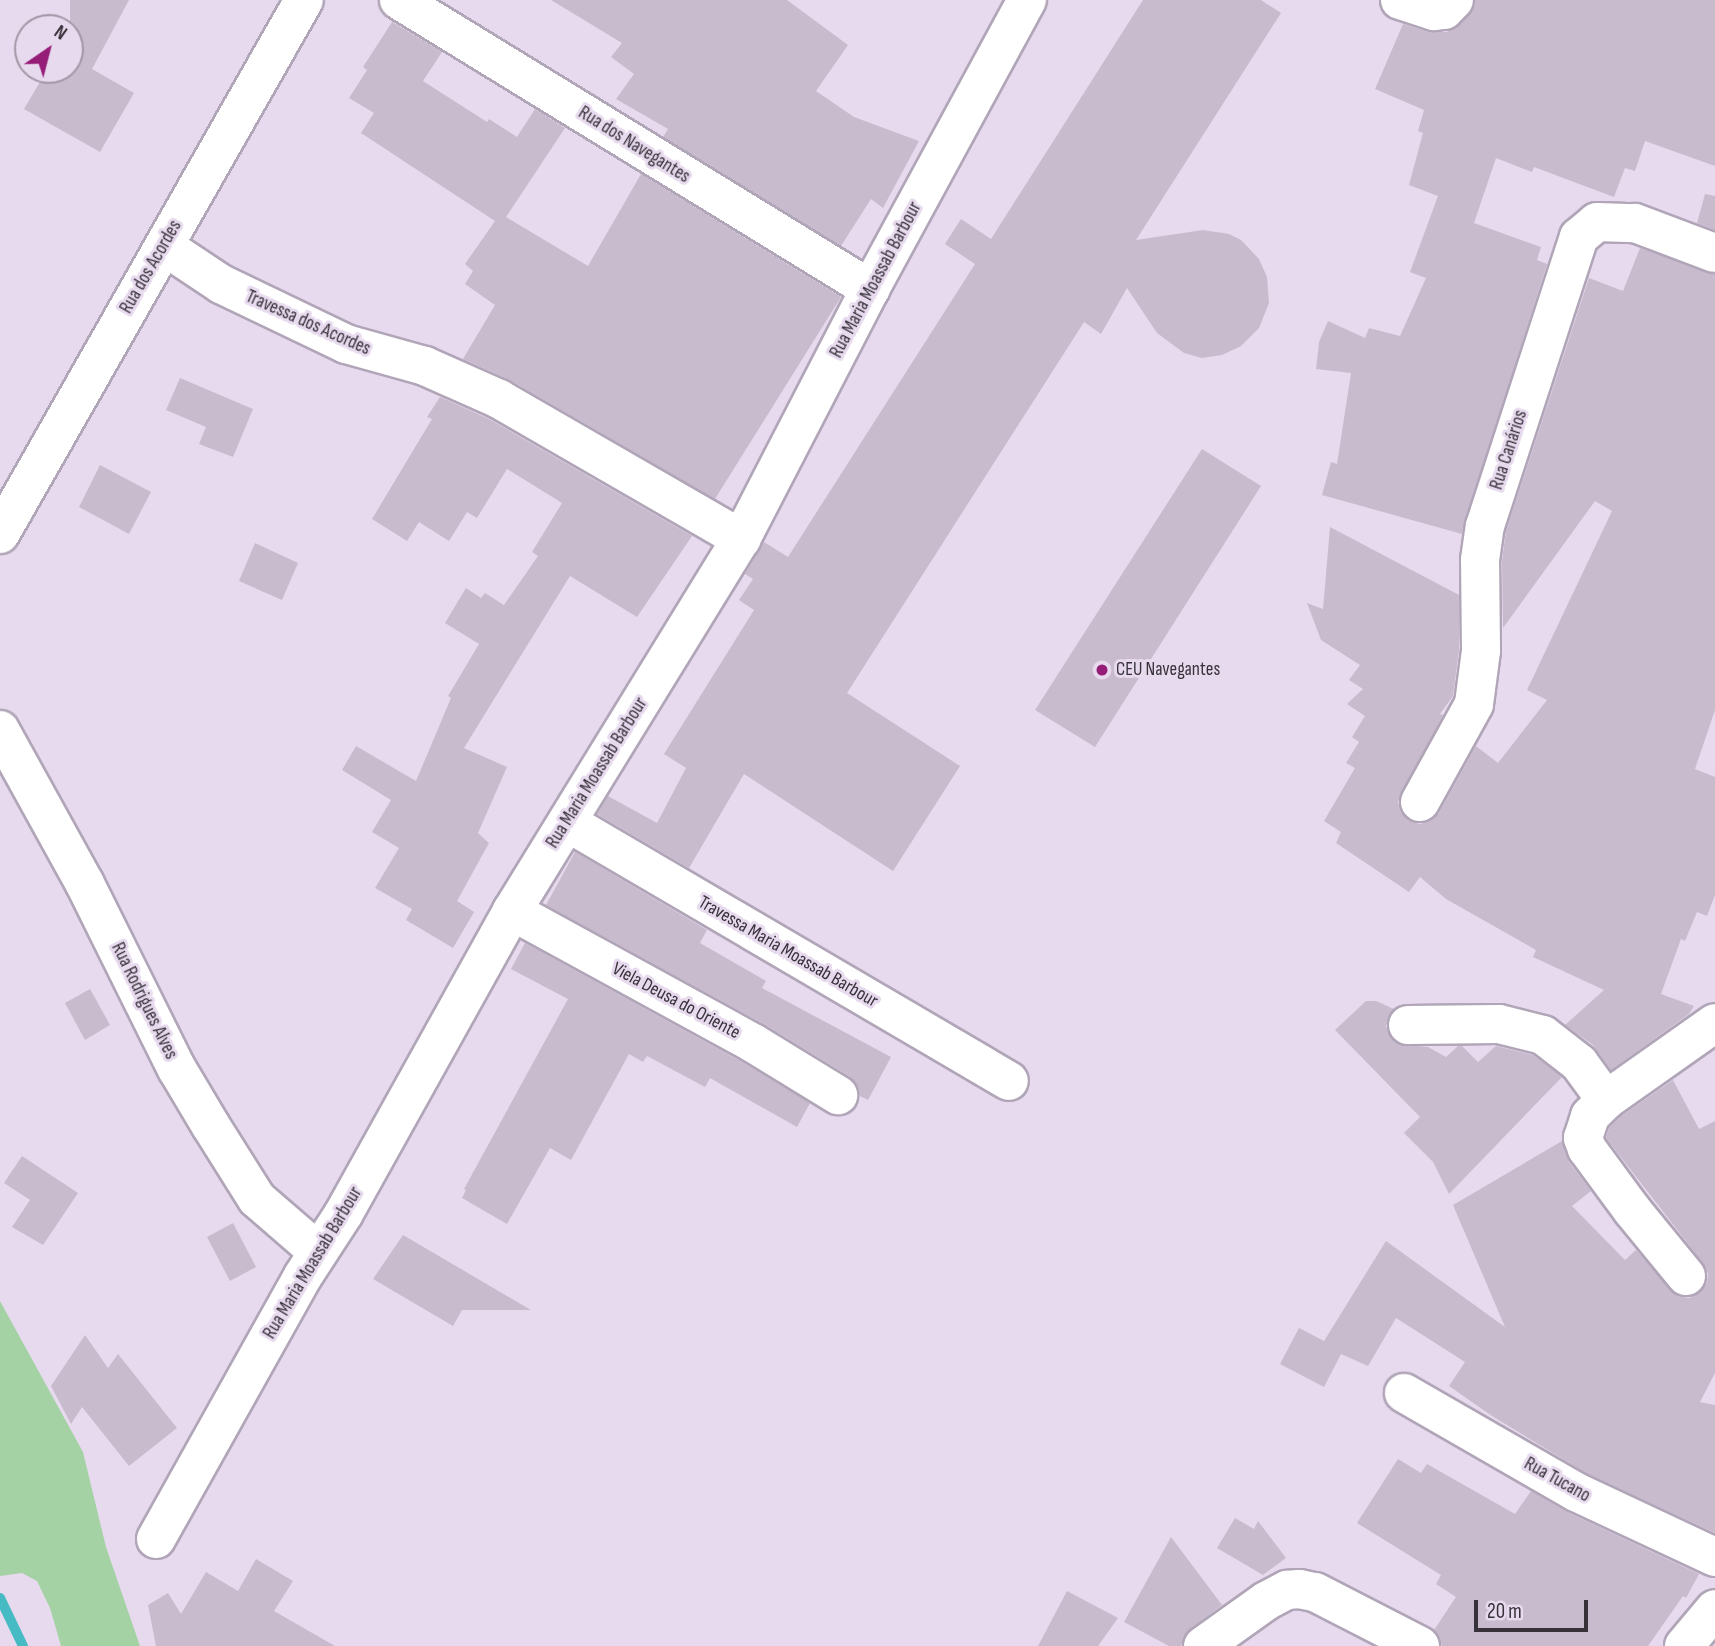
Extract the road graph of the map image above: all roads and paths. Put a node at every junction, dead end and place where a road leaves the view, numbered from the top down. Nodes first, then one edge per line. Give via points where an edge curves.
1 (304, 0) edge
2 (399, 0) edge
3 (1027, 0) edge
4 (1400, 0) edge
5 (1452, 3) edge
6 (164, 246) junction
7 (1715, 253) edge
8 (870, 289) junction
9 (0, 534) edge
10 (741, 539) junction
11 (0, 730) edge
12 (1420, 802) dead end
13 (567, 822) junction
14 (512, 911) junction
15 (1715, 1023) edge
16 (1408, 1026) dead end
17 (1009, 1082) dead end
18 (838, 1096) dead end
19 (1606, 1100) junction
20 (317, 1251) junction
21 (1686, 1276) dead end
22 (1404, 1393) dead end
23 (156, 1539) dead end
24 (1715, 1556) edge
25 (1715, 1609) edge
26 (1203, 1646) edge
27 (1420, 1646) edge
28 (1684, 1646) edge

1 - 6 street, Rua dos Acordes
2 - 8 street, Rua dos Navegantes
3 - 8 street, Rua Maria Moassab Barbour
4 - 5 street via 1434,11
6 - 9 street, Rua dos Acordes
6 - 10 street, Travessa dos Acordes via 222,284 346,344 425,366 499,399
7 - 12 street, Rua Canários via 1636,223 1597,222 1579,237 1485,526 1480,560 1481,651 1474,704
8 - 10 street, Rua Maria Moassab Barbour
10 - 13 street, Rua Maria Moassab Barbour
11 - 20 street, Rua Rodrigues Alves via 211,1126 257,1199
13 - 14 street, Rua Maria Moassab Barbour
13 - 17 street, Travessa Maria Moassab Barbour
14 - 18 street, Viela Deusa do Oriente via 753,1043
14 - 20 street, Rua Maria Moassab Barbour via 344,1213
15 - 19 street
16 - 19 street via 1499,1024 1544,1035 1579,1063
19 - 21 street via 1584,1126 1587,1149
20 - 23 street, Rua Maria Moassab Barbour
22 - 24 street, Rua Tucano via 1576,1492
25 - 28 street
26 - 27 street via 1266,1601 1299,1589 1315,1592

